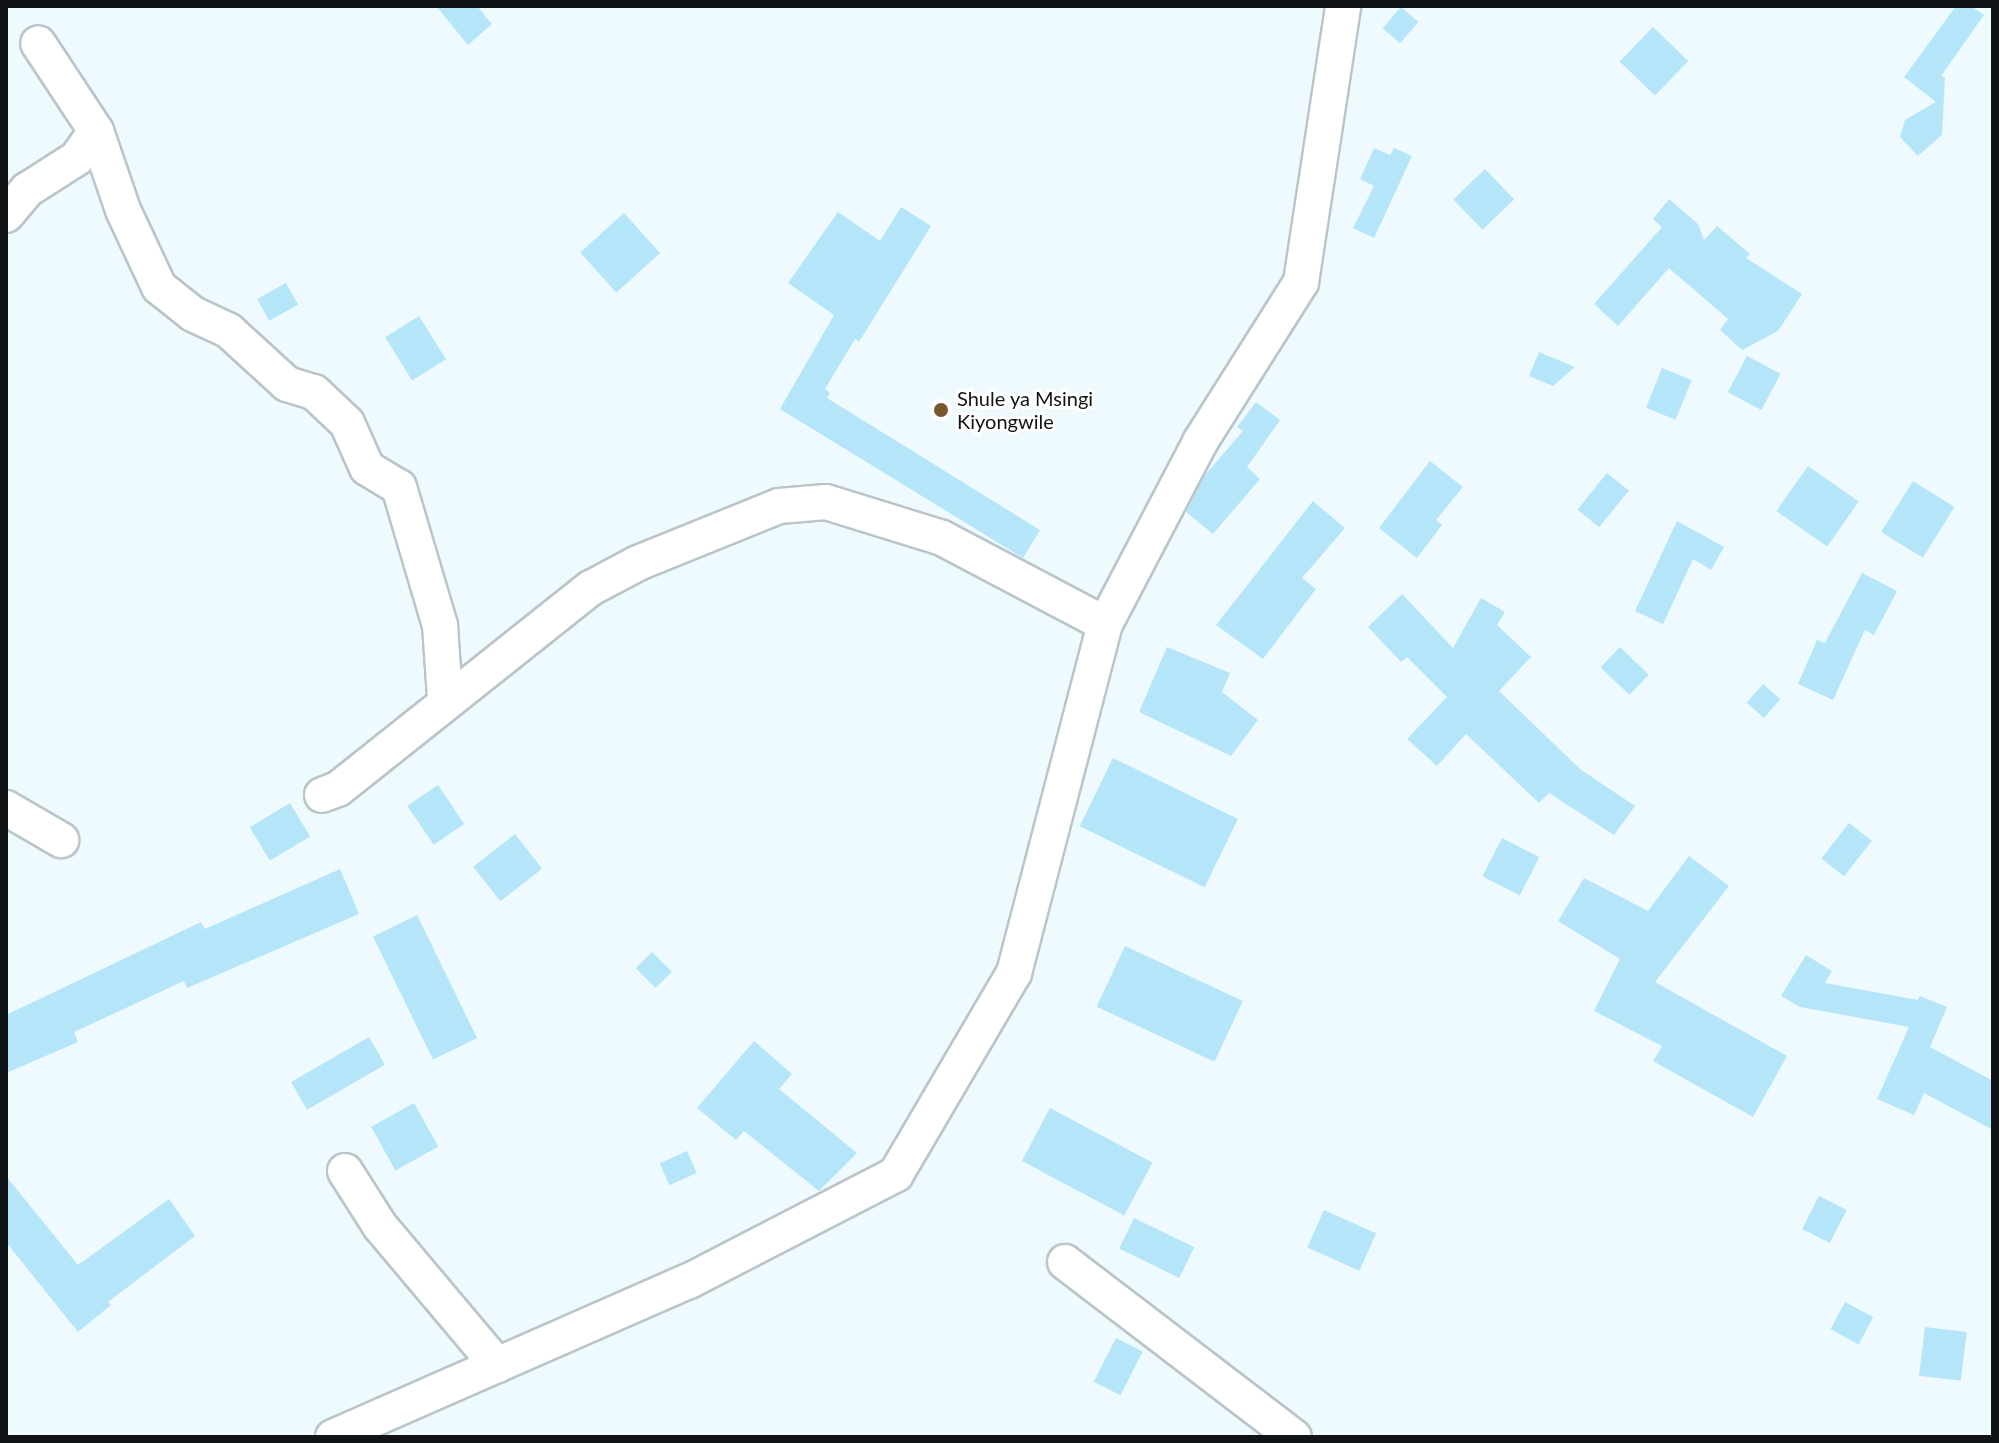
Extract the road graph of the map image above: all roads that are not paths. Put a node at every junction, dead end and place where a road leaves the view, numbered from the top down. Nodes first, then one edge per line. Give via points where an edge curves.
1 (1343, 6) edge
2 (38, 43) dead end
3 (96, 131) junction
4 (6, 215) edge
5 (1105, 624) junction
6 (445, 699) junction
7 (322, 795) dead end
8 (6, 808) edge
9 (61, 840) dead end
10 (345, 1171) dead end
11 (1065, 1262) dead end
12 (497, 1365) junction
13 (333, 1437) edge
14 (1294, 1437) edge

1 - 5 street via 1301,282 1200,442
2 - 3 street
3 - 4 street via 77,158 27,190
3 - 6 street via 123,210 159,287 193,314 229,331 287,384 314,392 347,423 367,468 399,487 440,625
5 - 6 street via 942,538 826,502 779,506 638,563 591,588
5 - 12 street via 1014,973 896,1174 689,1281
6 - 7 street via 338,789
8 - 9 street
10 - 12 street via 380,1226
11 - 14 street
12 - 13 street

